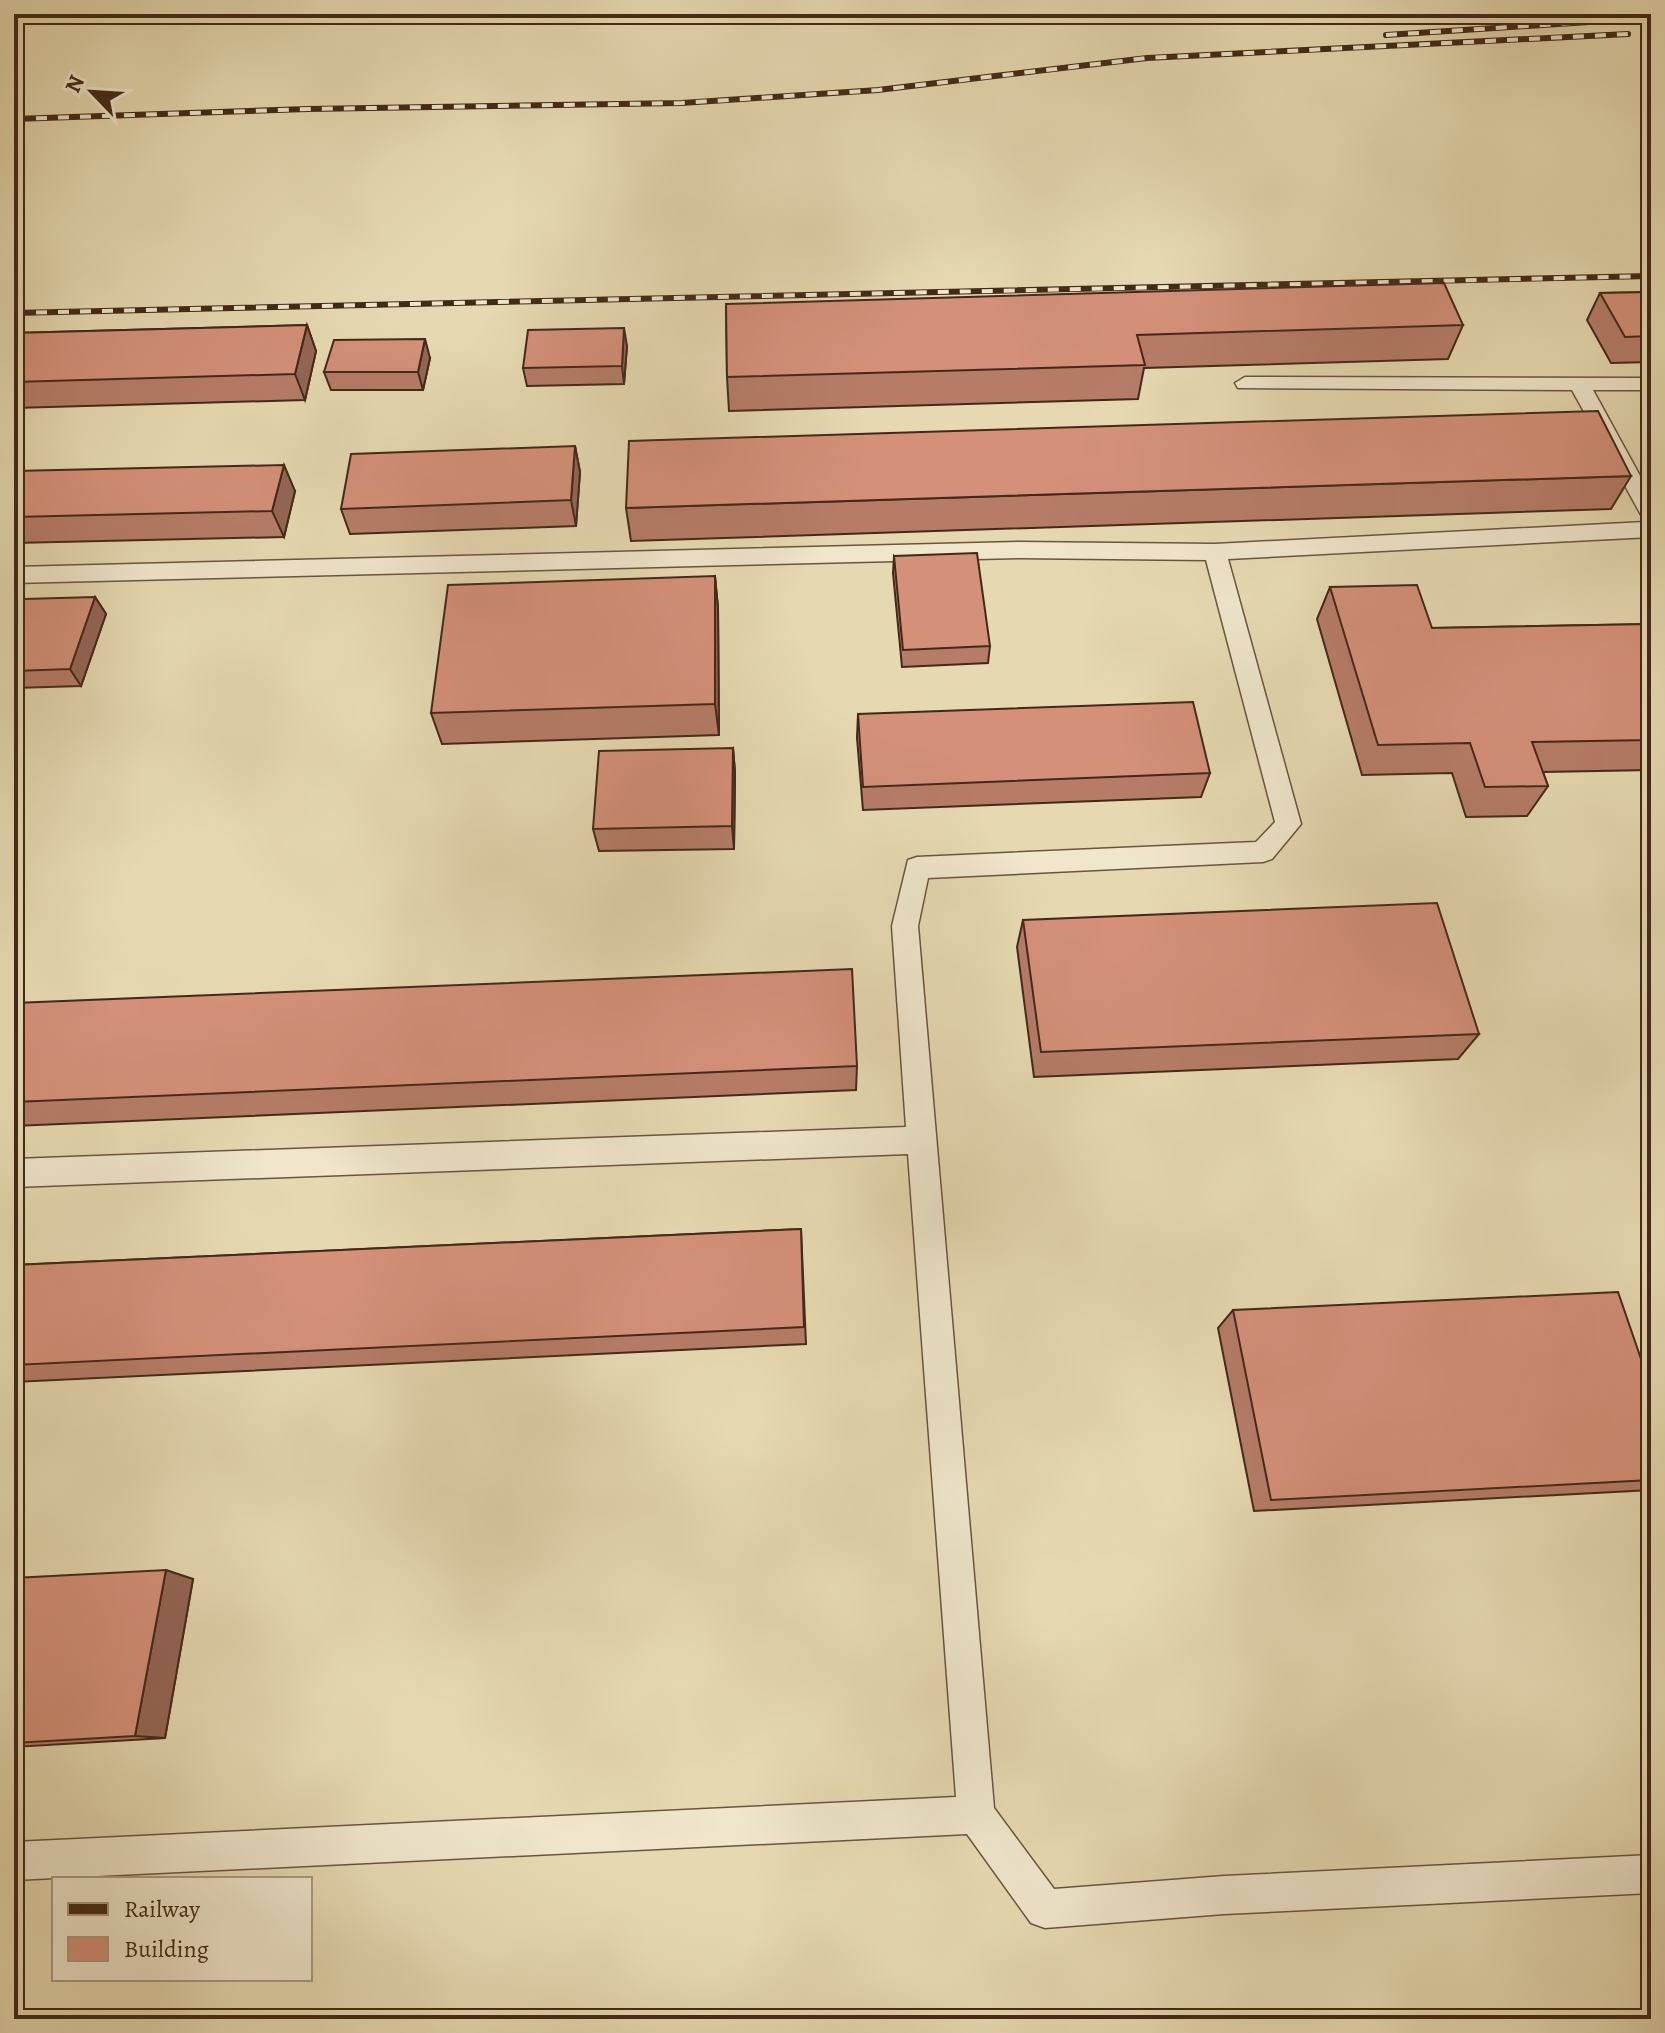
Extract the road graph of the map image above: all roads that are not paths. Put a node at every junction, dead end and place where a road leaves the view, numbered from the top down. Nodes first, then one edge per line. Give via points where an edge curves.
1 (1245, 383) dead end
2 (1579, 384) junction
3 (1651, 384) edge
4 (1651, 516) edge
5 (1651, 529) edge
6 (1215, 552) junction
7 (14, 575) edge
8 (922, 1140) junction
9 (14, 1173) edge
10 (976, 1815) junction
11 (14, 1861) edge
12 (1651, 1874) edge

1 - 2 lane
2 - 3 lane
2 - 4 lane
5 - 6 lane
6 - 7 lane via 1018,550
6 - 8 lane via 1288,824 1263,852 917,868 905,926
8 - 9 lane
8 - 10 lane
10 - 11 lane
10 - 12 lane via 1045,1909

